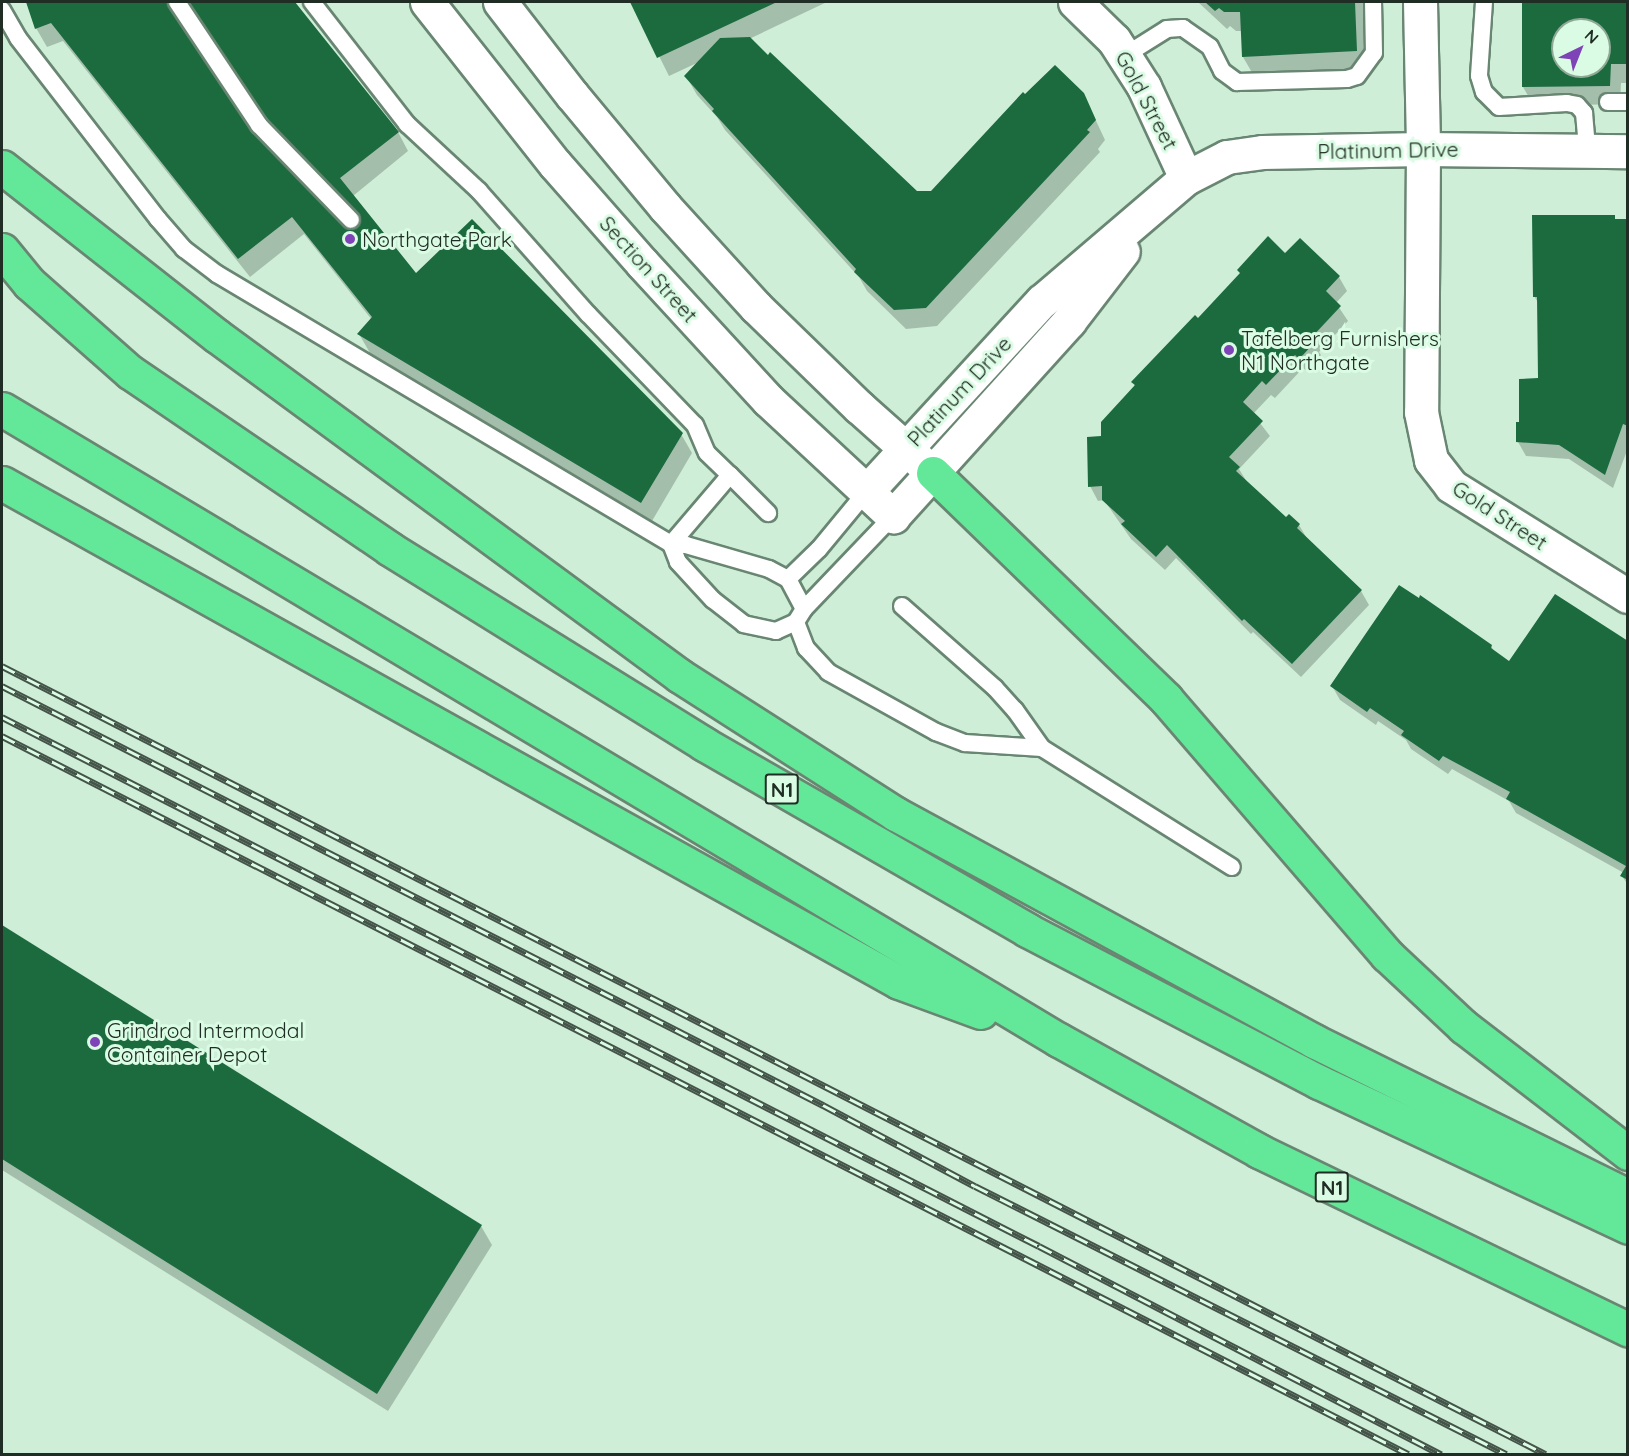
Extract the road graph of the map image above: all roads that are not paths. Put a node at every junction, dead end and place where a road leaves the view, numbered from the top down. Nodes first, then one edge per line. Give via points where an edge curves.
1 (177, 2) edge
2 (312, 2) edge
3 (427, 2) edge
4 (500, 2) edge
5 (1075, 2) edge
6 (1373, 2) edge
7 (1420, 2) edge
8 (1484, 2) edge
9 (2, 10) edge
10 (1124, 56) junction
11 (1608, 102) dead end
12 (1628, 102) edge
13 (1423, 149) junction
14 (1587, 150) junction
15 (1628, 151) edge
16 (2, 167) edge
17 (1186, 178) junction
18 (1162, 199) junction
19 (351, 220) dead end
20 (2, 250) edge
21 (2, 409) edge
22 (907, 449) junction
23 (933, 473) junction
24 (730, 475) junction
25 (2, 483) edge
26 (867, 491) junction
27 (768, 513) dead end
28 (893, 516) junction
29 (671, 544) junction
30 (788, 579) junction
31 (1628, 596) edge
32 (902, 606) dead end
33 (800, 616) junction
34 (1042, 748) junction
35 (1232, 867) dead end
36 (1059, 1040) junction
37 (1628, 1154) edge
38 (1628, 1197) edge
39 (1628, 1227) edge
40 (1628, 1329) edge

1 - 19 lane via 259,125
2 - 24 lane via 407,124 479,191 588,314 695,425 707,453
3 - 26 street, Section Street via 555,164 642,263 768,400
4 - 22 street via 673,216 765,315
5 - 10 street, Gold Street via 1114,40
6 - 10 lane via 1374,53 1357,76 1347,79 1237,82 1222,71 1210,47 1183,28 1167,29
7 - 13 street, Gold Street
8 - 14 lane via 1479,76 1484,92 1499,107 1577,105 1584,113
9 - 29 lane via 18,38 184,249 217,274
10 - 17 street, Gold Street via 1144,87
11 - 12 lane
13 - 14 street, Platinum Drive
13 - 17 street, Platinum Drive via 1262,152 1227,157
13 - 31 street, Gold Street via 1421,412 1431,460 1451,486
14 - 15 street, Platinum Drive
16 - 38 highway via 217,336 680,676 896,814 1314,1041
17 - 18 street, Platinum Drive
18 - 22 street, Platinum Drive via 1042,301
18 - 23 street, Platinum Drive via 1069,321
20 - 39 highway, N1 via 29,283 130,372 390,549 704,744 1027,930 1318,1082
21 - 36 highway, N1
22 - 23 street
22 - 26 street, Platinum Drive
23 - 28 street, Platinum Drive
23 - 37 highway via 1166,699 1387,955 1464,1027
24 - 27 lane
24 - 29 lane
25 - 36 highway via 899,982
26 - 28 street, Section Street
26 - 30 lane via 819,549
28 - 33 lane
29 - 30 lane via 769,569
29 - 33 lane via 678,562 713,600 744,624 776,631
30 - 33 lane
32 - 34 lane via 995,688
33 - 34 lane via 806,648 828,672 936,732 965,743
34 - 35 lane
36 - 40 highway, N1 via 1259,1151

